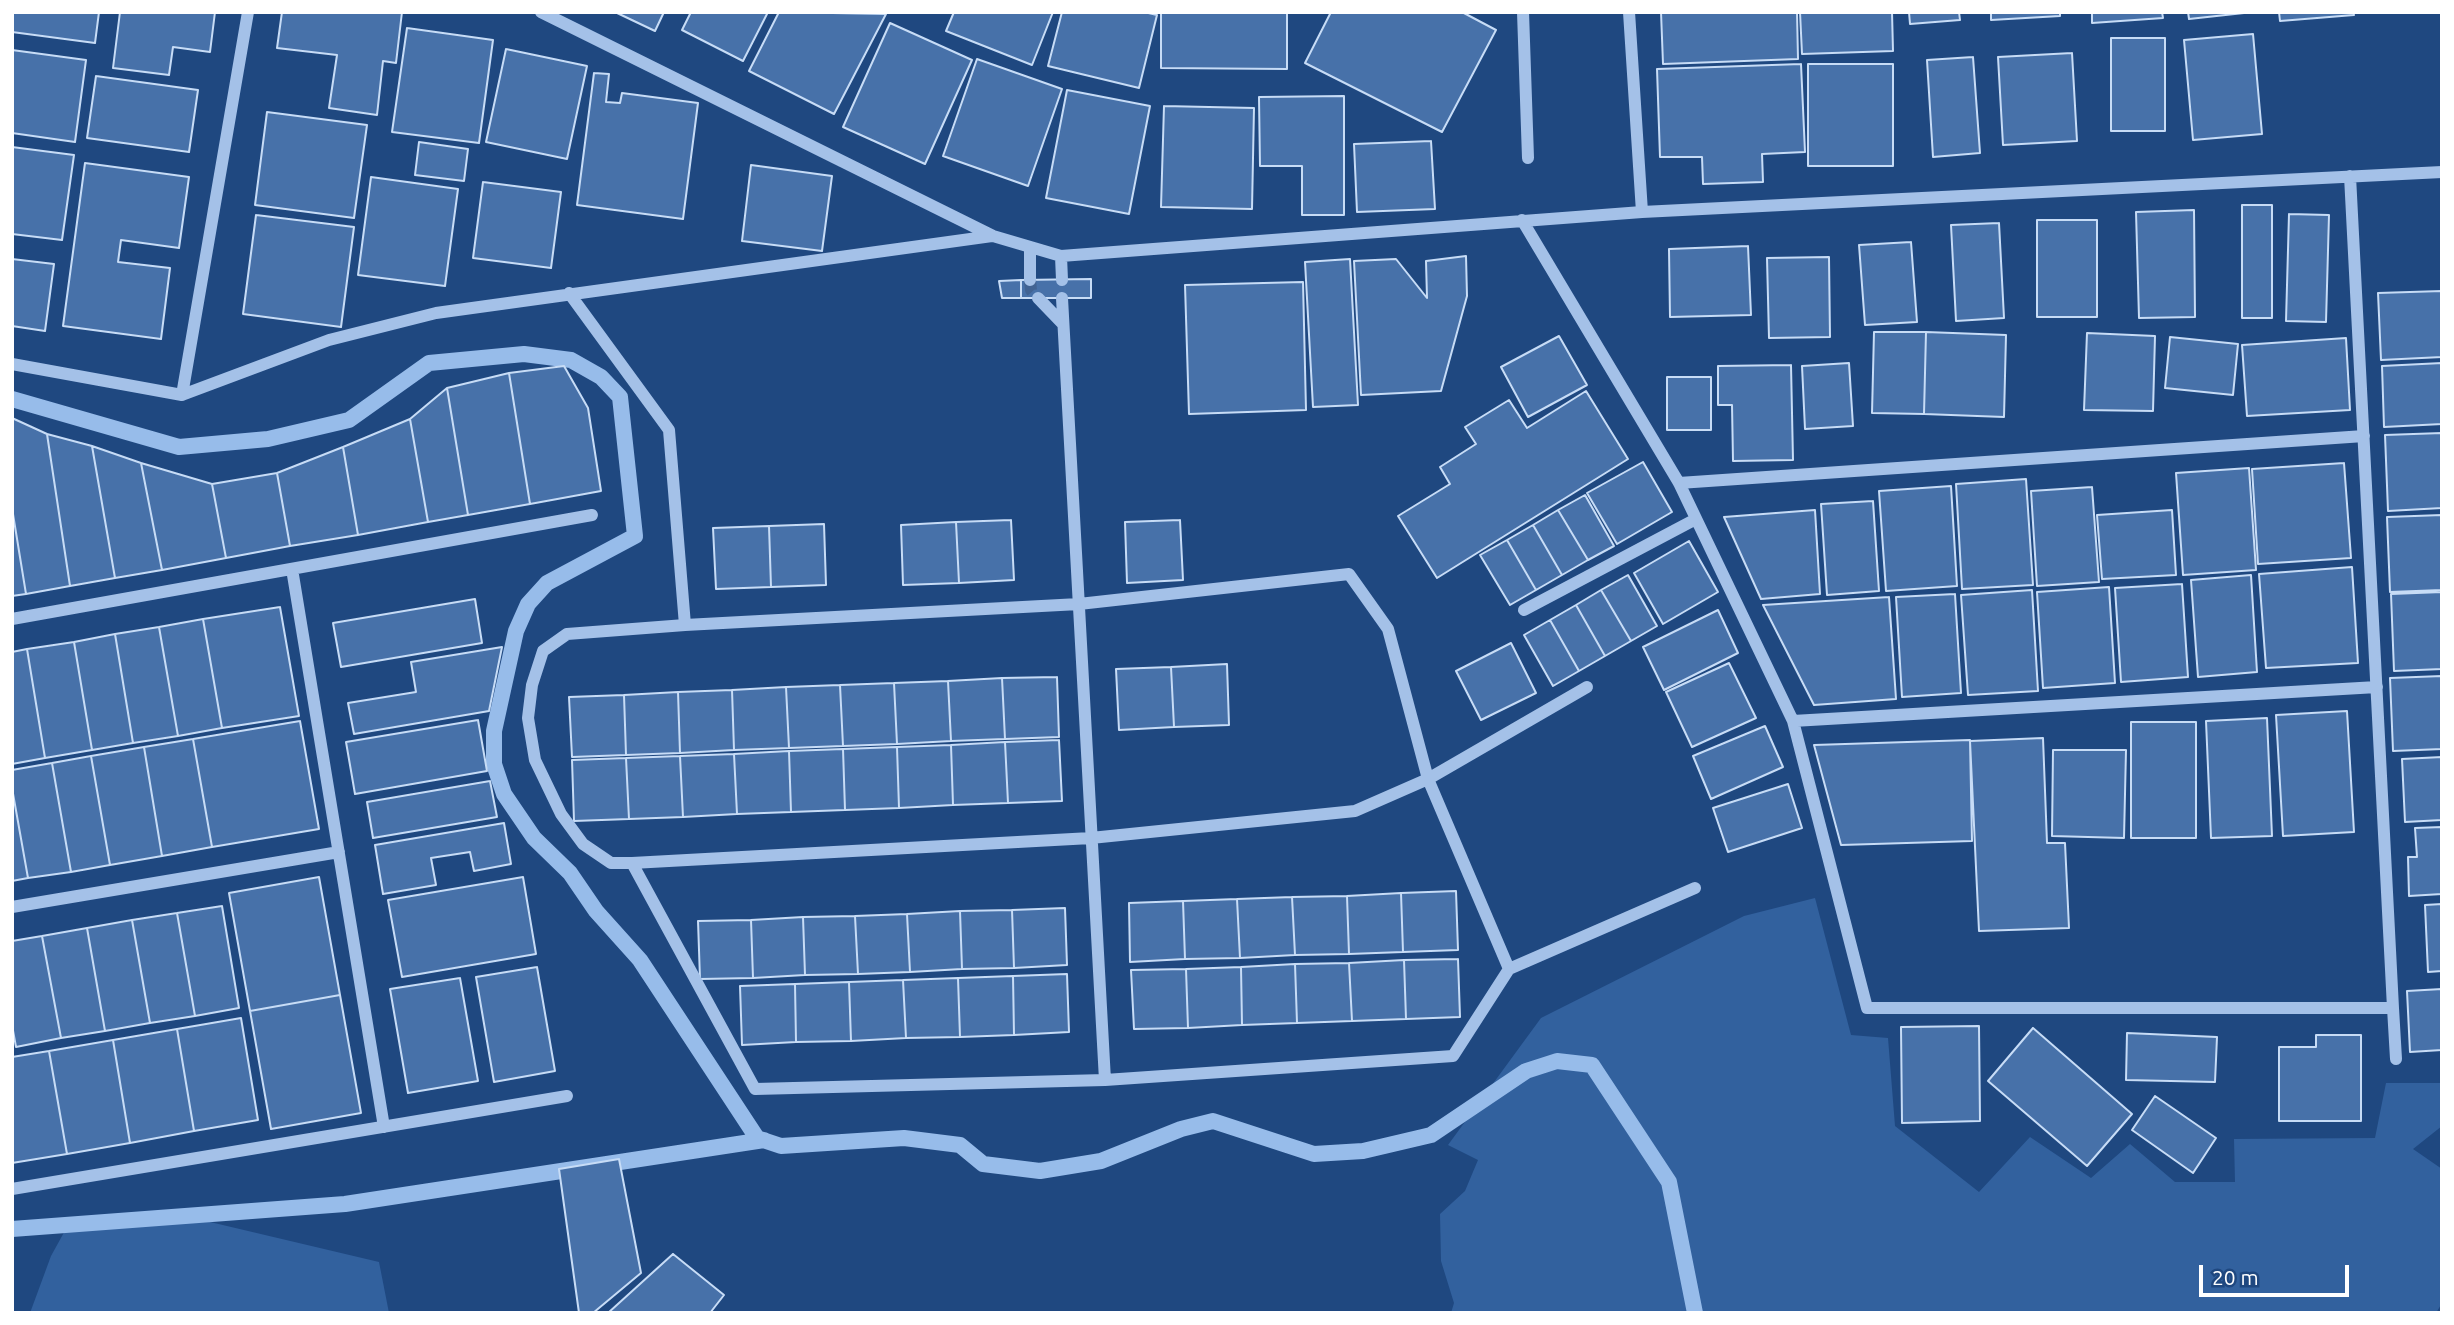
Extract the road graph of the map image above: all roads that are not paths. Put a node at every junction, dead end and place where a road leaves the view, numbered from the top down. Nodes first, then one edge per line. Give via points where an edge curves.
1 (248, 12) edge
2 (541, 12) edge
3 (1523, 12) edge
4 (1629, 12) edge
5 (1528, 158) dead end
6 (2442, 172) edge
7 (2350, 176) junction
8 (1642, 212) junction
9 (1522, 220) junction
10 (993, 236) junction
11 (1030, 247) junction
12 (1061, 256) junction
13 (1030, 280) tunnel mouth
14 (1062, 280) dead end
15 (569, 293) junction
16 (1038, 298) tunnel mouth
17 (1062, 298) dead end
18 (1063, 324) junction
19 (12, 364) edge
20 (182, 395) junction
21 (2364, 436) junction
22 (1679, 482) junction
23 (592, 515) dead end
24 (1696, 519) junction
25 (292, 569) junction
26 (1079, 604) junction
27 (1524, 610) dead end
28 (12, 619) edge
29 (685, 625) junction
30 (1587, 687) dead end
31 (2377, 687) junction
32 (1793, 721) junction
33 (1428, 779) junction
34 (1091, 838) junction
35 (338, 852) junction
36 (632, 863) junction
37 (1695, 888) dead end
38 (12, 907) edge
39 (1509, 970) junction
40 (2393, 1008) junction
41 (2396, 1059) dead end
42 (1105, 1080) junction
43 (567, 1096) dead end
44 (384, 1127) junction
45 (12, 1189) edge

1 - 20 street
2 - 10 street
3 - 5 street
4 - 8 street
6 - 7 street
7 - 8 street
7 - 21 street
8 - 9 street
9 - 12 street
9 - 22 street
10 - 11 street
10 - 15 street
11 - 12 street
11 - 13 street
12 - 14 street
15 - 20 street via 436,313 329,340
15 - 29 street via 668,430
16 - 18 street
17 - 18 street
18 - 26 street
19 - 20 street
21 - 22 street
21 - 31 street
22 - 24 street
23 - 25 street
24 - 27 street
24 - 32 street
25 - 28 street
25 - 35 street
26 - 29 street
26 - 33 street via 1349,574 1388,629
26 - 34 street
29 - 36 street via 567,634 543,651 532,685 528,718 535,760 561,814 583,844 601,857 611,863
30 - 33 street
31 - 32 street
31 - 40 street
32 - 40 street via 1867,1008
33 - 34 street via 1355,811
33 - 39 street
34 - 36 street
34 - 42 street
35 - 38 street
35 - 44 street
36 - 42 street via 755,1089
37 - 39 street
39 - 42 street via 1453,1056
40 - 41 street
43 - 44 street
44 - 45 street

